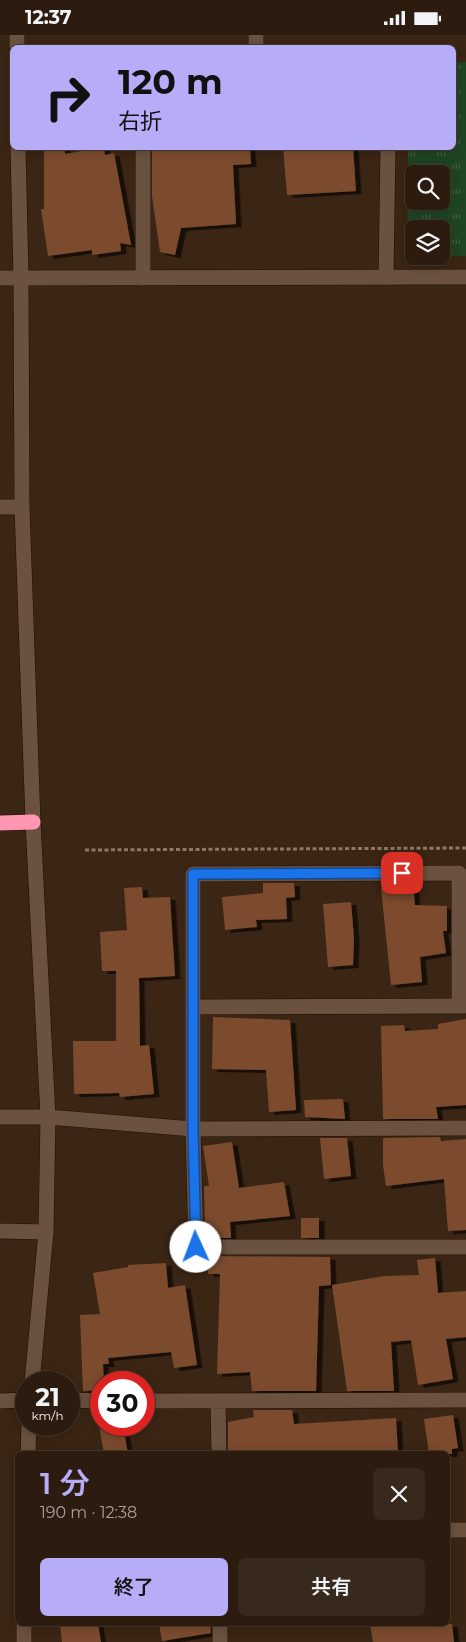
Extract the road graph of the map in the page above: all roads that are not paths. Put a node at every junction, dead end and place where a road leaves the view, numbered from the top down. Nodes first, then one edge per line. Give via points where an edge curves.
1 (18, 150) edge
2 (143, 150) edge
3 (388, 150) edge
4 (386, 277) junction
5 (466, 277) edge
6 (0, 278) edge
7 (21, 278) junction
8 (143, 278) junction
9 (0, 507) edge
10 (22, 507) junction
11 (0, 823) edge
12 (33, 823) junction
13 (462, 1006) edge
14 (193, 1007) junction
15 (0, 1117) edge
16 (48, 1117) junction
17 (466, 1128) edge
18 (193, 1129) junction
19 (0, 1231) edge
20 (46, 1232) junction
21 (466, 1247) edge
22 (33, 1371) edge
23 (15, 1400) edge
24 (466, 1400) edge
25 (0, 1401) edge
26 (155, 1401) edge
27 (218, 1401) junction
28 (29, 1436) edge
29 (28, 1451) edge
30 (219, 1451) edge
31 (450, 1530) edge
32 (466, 1530) edge
33 (24, 1626) edge
34 (220, 1626) edge
35 (24, 1642) edge
36 (220, 1642) edge

1 - 7 street
2 - 8 street
3 - 4 street
4 - 5 street
4 - 8 street
6 - 7 street
7 - 8 street
7 - 10 street
9 - 10 street
10 - 12 street
11 - 12 highway
12 - 16 street
13 - 14 street
13 - 14 street via 459,873 439,873 193,874
14 - 18 street
15 - 16 street
16 - 18 street
16 - 20 street
17 - 18 street
18 - 21 street via 196,1247
19 - 20 street
20 - 22 street
23 - 25 street
24 - 27 street
26 - 27 street
27 - 30 street
28 - 29 street
31 - 32 street
33 - 35 street
34 - 36 street

